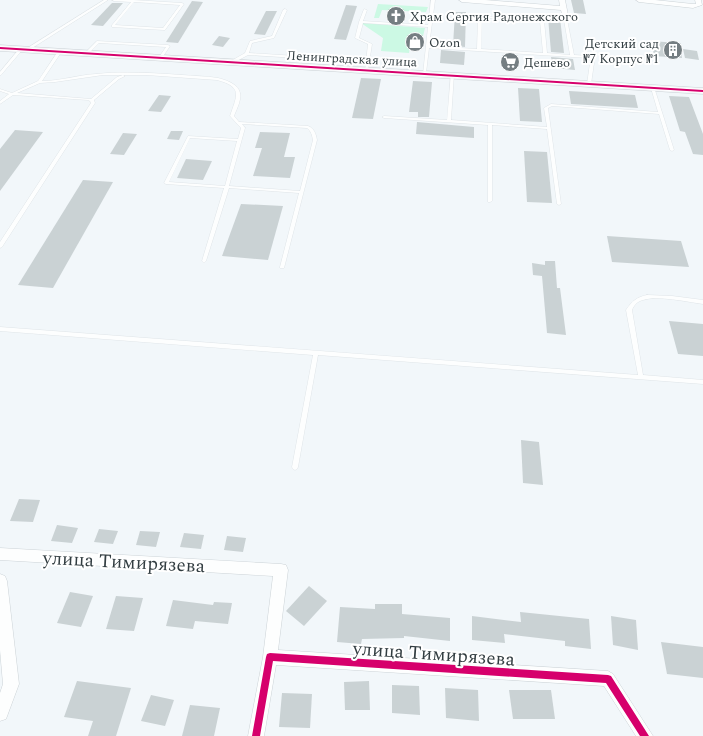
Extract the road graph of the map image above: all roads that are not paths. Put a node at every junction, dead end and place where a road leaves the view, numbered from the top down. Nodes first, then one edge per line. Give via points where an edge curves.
1 (106, 0) edge
2 (114, 0) edge
3 (433, 0) edge
4 (462, 0) edge
5 (562, 0) edge
6 (639, 0) edge
7 (698, 0) edge
8 (133, 1) junction
9 (657, 1) edge
10 (564, 8) junction
11 (285, 10) dead end
12 (365, 10) dead end
13 (566, 20) joint
14 (361, 22) junction
15 (430, 26) junction
16 (427, 47) junction
17 (0, 48) edge
18 (24, 49) junction
19 (479, 50) junction
20 (60, 51) junction
21 (247, 54) junction
22 (545, 54) junction
23 (572, 56) junction
24 (312, 58) dead end
25 (232, 62) junction
26 (366, 70) junction
27 (424, 73) junction
28 (0, 74) edge
29 (126, 74) junction
30 (452, 74) junction
31 (39, 82) junction
32 (589, 84) junction
33 (652, 88) junction
34 (0, 90) edge
35 (703, 90) edge
36 (12, 94) junction
37 (92, 100) junction
38 (0, 103) edge
39 (661, 113) junction
40 (384, 118) dead end
41 (449, 121) junction
42 (238, 123) junction
43 (490, 124) junction
44 (548, 128) junction
45 (240, 140) junction
46 (672, 150) dead end
47 (227, 187) junction
48 (301, 192) junction
49 (490, 201) dead end
50 (559, 204) dead end
51 (0, 246) edge
52 (204, 261) dead end
53 (282, 267) dead end
54 (703, 302) edge
55 (0, 328) edge
56 (316, 352) junction
57 (641, 377) junction
58 (703, 382) edge
59 (295, 467) dead end
60 (0, 554) edge
61 (0, 581) edge
62 (270, 657) junction
63 (0, 713) edge
64 (256, 736) edge
65 (645, 736) edge

1 - 18 lane
2 - 8 lane
3 - 15 lane
4 - 10 street
5 - 10 street
6 - 9 street
7 - 9 street via 699,5 695,6
8 - 8 lane via 113,26 164,29 182,4
10 - 13 street
11 - 21 lane via 273,37 251,42
12 - 14 lane
13 - 23 lane
14 - 15 lane
14 - 26 lane via 357,38 370,44
15 - 16 lane
16 - 19 lane
16 - 27 lane
17 - 18 street, Ленинградская улица
18 - 20 street, Ленинградская улица
18 - 28 lane
19 - 22 lane
19 - 22 lane via 480,17 542,20
20 - 25 street, Ленинградская улица
20 - 31 lane
21 - 24 lane
21 - 25 lane
22 - 23 lane
23 - 32 lane via 591,57
25 - 26 street, Ленинградская улица
26 - 27 street, Ленинградская улица
27 - 30 street, Ленинградская улица
29 - 31 lane via 104,74
29 - 37 lane
29 - 42 lane via 225,81 237,89 239,96 232,116
30 - 32 street, Ленинградская улица
30 - 41 lane
31 - 36 lane
32 - 33 street, Ленинградская улица
33 - 35 street, Ленинградская улица
33 - 39 lane
34 - 36 lane
36 - 37 lane
36 - 38 lane
37 - 51 lane via 94,103
39 - 44 lane via 551,105 546,108
39 - 46 lane
40 - 41 lane
41 - 43 lane
42 - 45 lane via 243,128
42 - 48 lane via 308,128 313,131 315,140
43 - 44 lane
43 - 49 lane
44 - 50 lane
45 - 47 lane
45 - 47 lane via 189,137 166,183
47 - 48 lane
47 - 52 lane
48 - 53 lane
54 - 57 lane via 648,296 630,306
55 - 56 lane
56 - 57 lane
56 - 59 lane
57 - 58 lane
60 - 62 street, улица Тимирязева via 281,570
61 - 63 street via 11,684
62 - 64 street, улица Тимирязева
62 - 65 street, улица Тимирязева via 608,679

